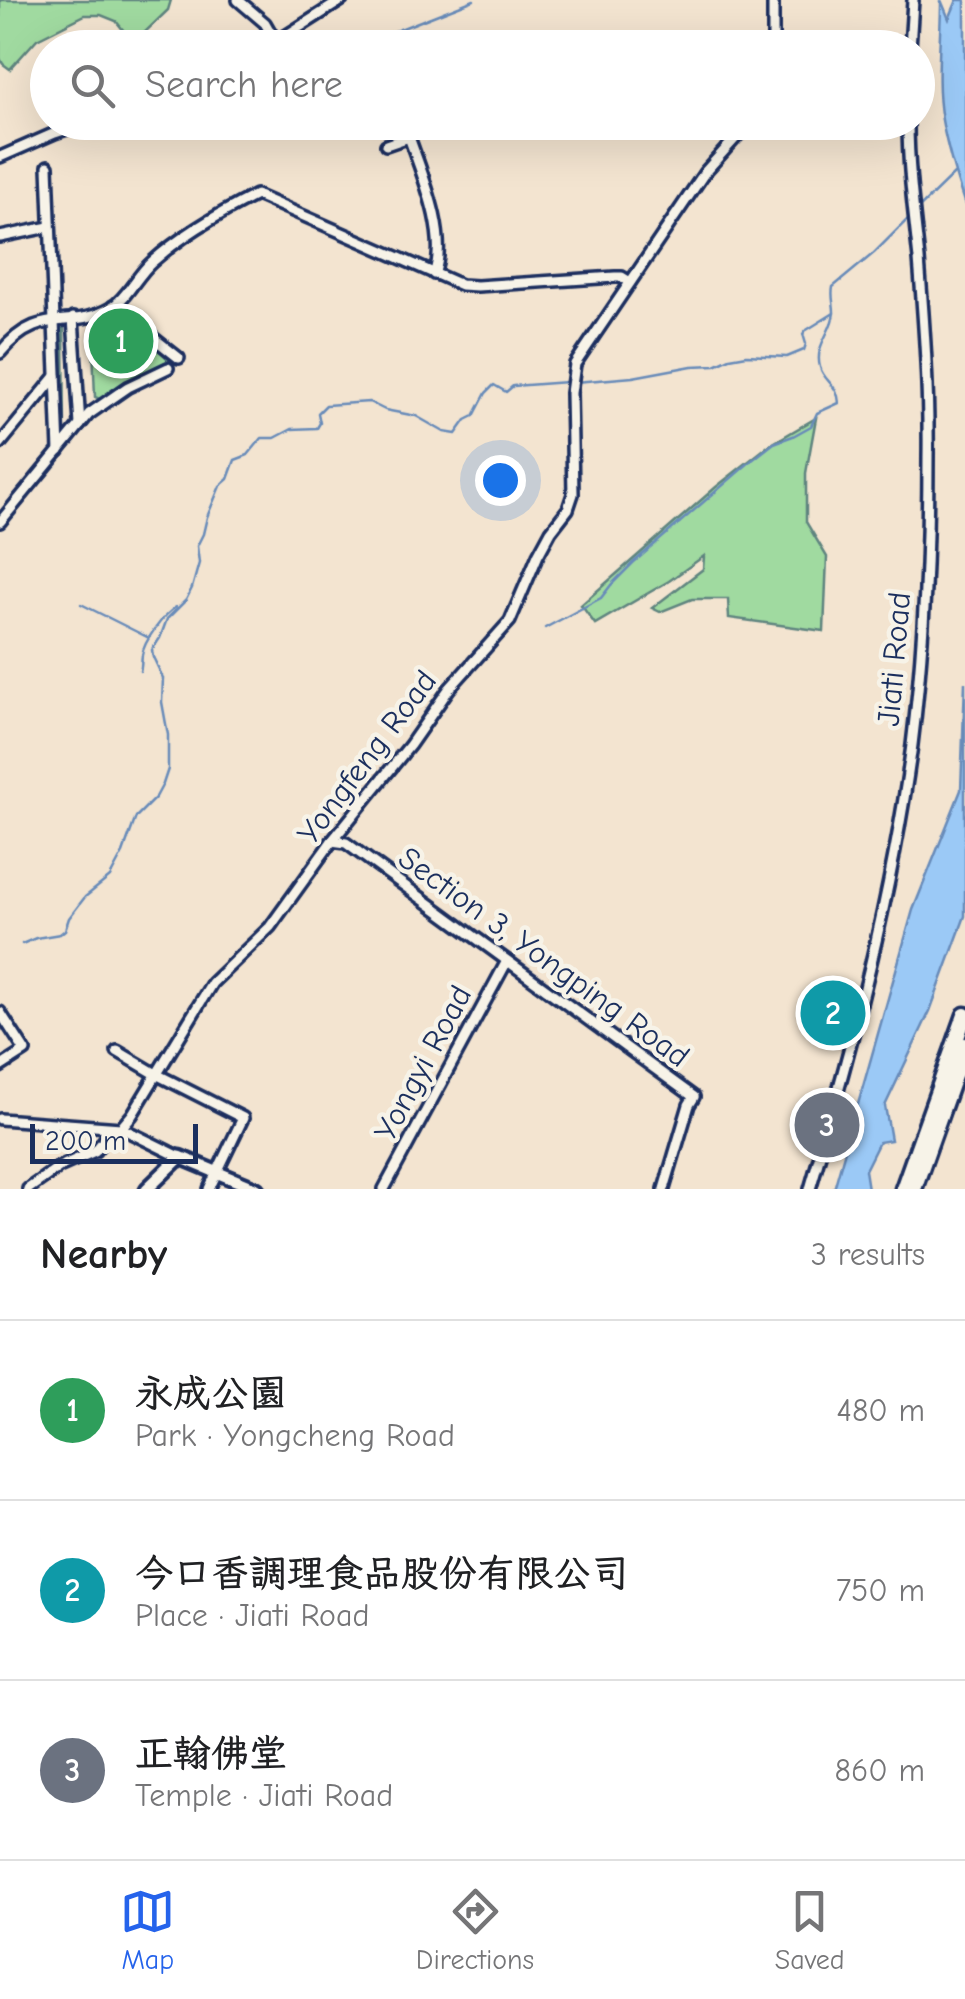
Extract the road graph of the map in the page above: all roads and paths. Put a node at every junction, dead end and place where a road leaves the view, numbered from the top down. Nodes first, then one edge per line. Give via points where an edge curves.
1 (238, 0) edge
2 (342, 0) edge
3 (773, 0) edge
4 (913, 0) edge
5 (268, 30) edge
6 (298, 30) edge
7 (773, 30) edge
8 (911, 30) edge
9 (38, 140) edge
10 (400, 140) edge
11 (410, 140) edge
12 (733, 140) edge
13 (909, 140) edge
14 (386, 145) dead end
15 (0, 157) edge
16 (48, 166) dead end
17 (49, 226) junction
18 (0, 237) edge
19 (434, 274) junction
20 (630, 282) junction
21 (114, 306) junction
22 (73, 318) junction
23 (52, 320) junction
24 (2, 347) edge
25 (179, 358) dead end
26 (168, 368) dead end
27 (56, 376) junction
28 (80, 425) junction
29 (0, 444) edge
30 (58, 451) junction
31 (0, 500) edge
32 (10, 510) junction
33 (0, 522) edge
34 (332, 840) junction
35 (507, 961) junction
36 (0, 1012) edge
37 (965, 1015) edge
38 (965, 1045) edge
39 (117, 1050) dead end
40 (965, 1063) edge
41 (0, 1067) edge
42 (156, 1074) junction
43 (0, 1120) edge
44 (121, 1128) junction
45 (180, 1157) junction
46 (216, 1172) junction
47 (28, 1189) edge
48 (147, 1189) edge
49 (209, 1189) edge
50 (257, 1189) edge
51 (384, 1189) edge
52 (664, 1189) edge
53 (810, 1189) edge
54 (903, 1189) edge
55 (917, 1189) edge

1 - 5 street
2 - 6 street
3 - 7 street
4 - 8 street
9 - 15 street
10 - 14 street
11 - 19 street via 435,222
12 - 20 street, Yongfeng Road
13 - 53 street, Jiati Road via 928,456 914,727 879,925
16 - 17 street
17 - 18 street
17 - 23 street
19 - 20 street via 468,286 622,277
19 - 21 street via 256,195 152,262
20 - 34 street, Yongfeng Road via 579,357 571,382 573,494 513,616
21 - 22 street
21 - 25 street
22 - 23 street
22 - 28 street
23 - 24 street
23 - 27 street
26 - 28 street via 112,398
27 - 29 street
27 - 30 street
28 - 30 street
30 - 32 street
31 - 32 street
32 - 33 street
34 - 35 street, Section 3, Yongping Road
34 - 42 street, Yongfeng Road via 270,928 212,983
35 - 51 street, Yongyi Road
35 - 52 street, Section 3, Yongping Road via 694,1097
36 - 41 street via 25,1051
37 - 54 highway
38 - 55 highway
39 - 42 street
40 - 55 street
42 - 44 street, Yongfeng Road
42 - 46 street via 243,1118
43 - 44 street
44 - 45 street
44 - 47 street
45 - 46 main road
45 - 48 main road
46 - 49 street
46 - 50 main road

